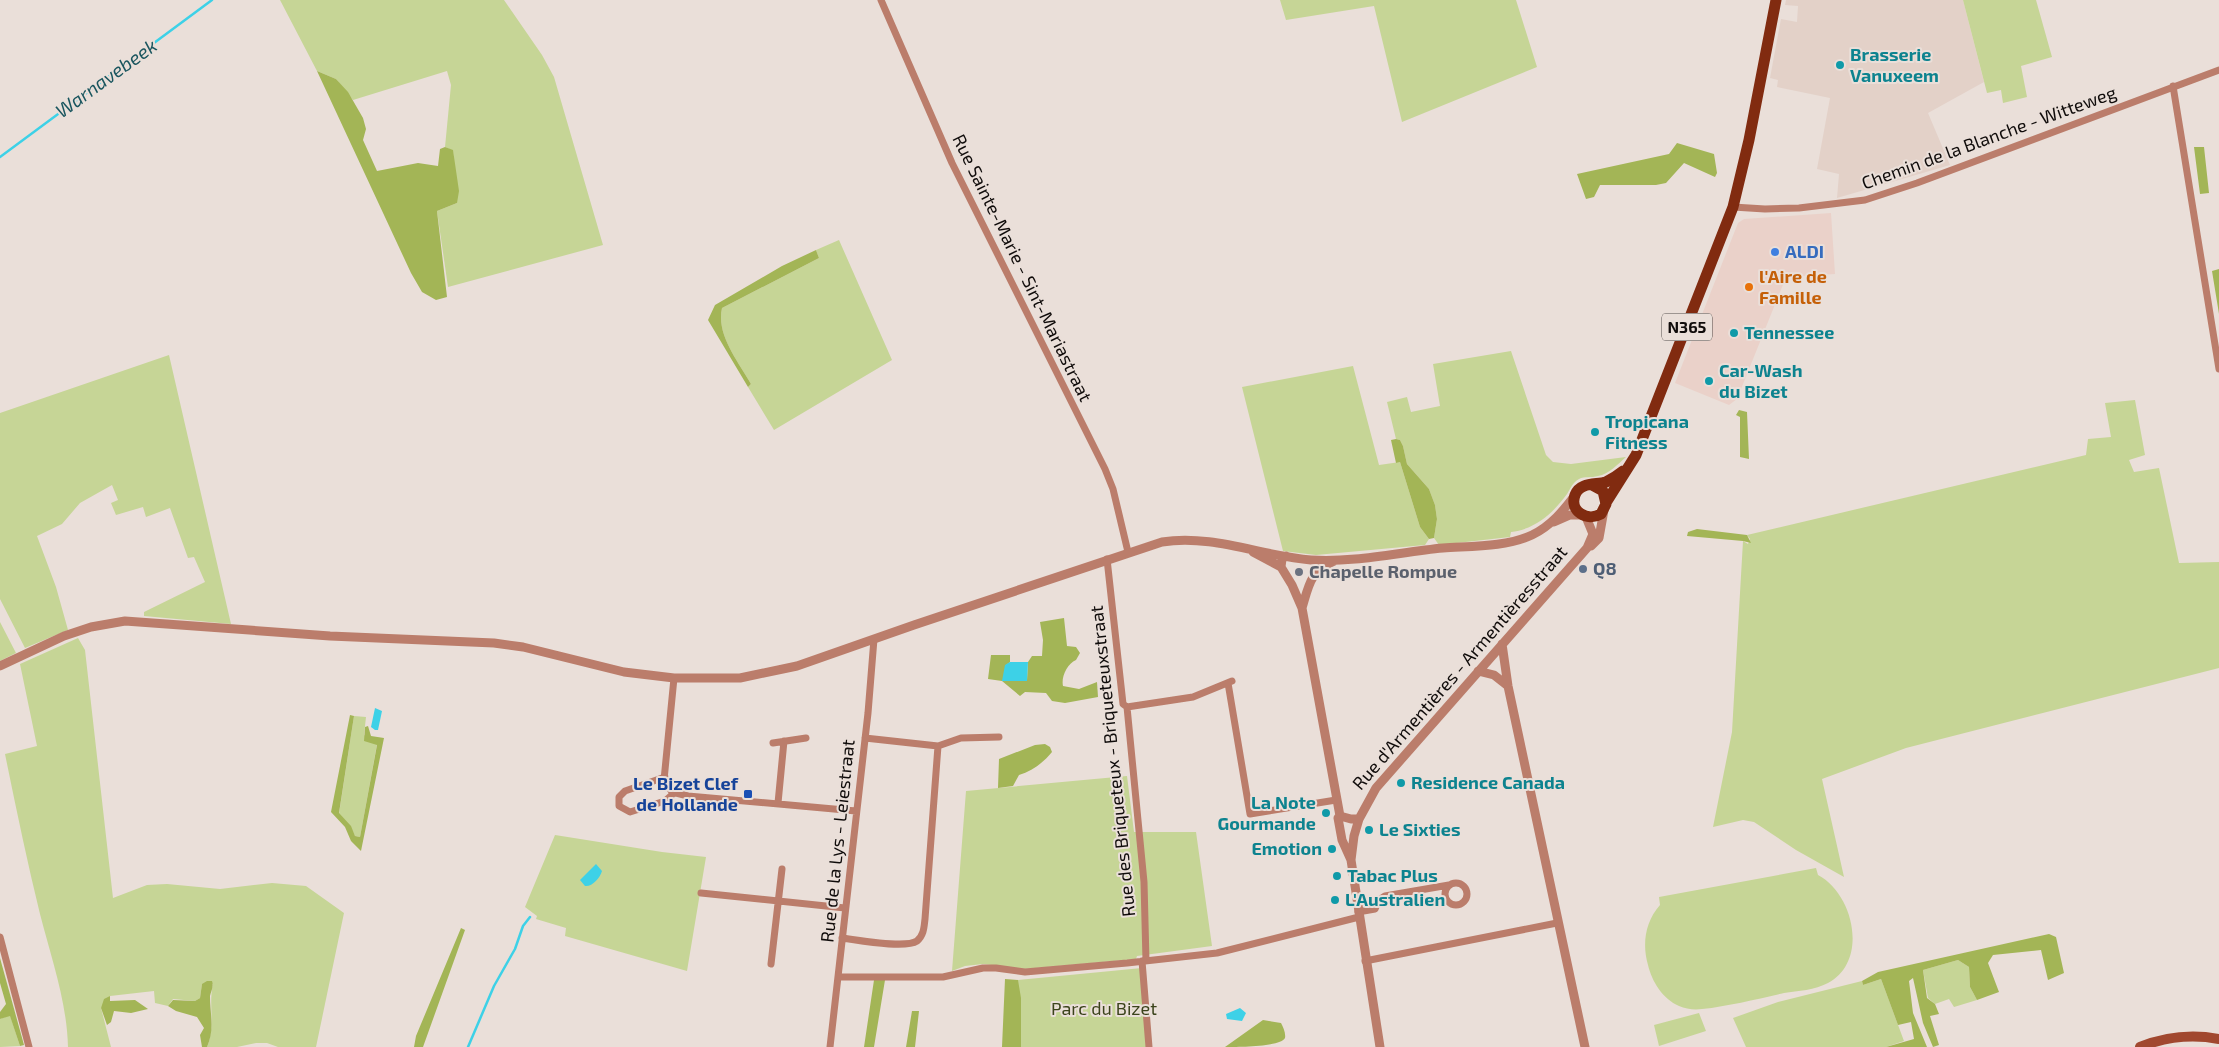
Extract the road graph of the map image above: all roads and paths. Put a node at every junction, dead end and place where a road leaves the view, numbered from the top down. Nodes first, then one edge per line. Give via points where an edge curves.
1 (881, 0) edge
2 (1776, 0) edge
3 (2219, 70) edge
4 (2173, 86) junction
5 (1733, 207) junction
6 (2219, 369) edge
7 (1632, 464) junction
8 (1592, 485) junction
9 (1576, 494) junction
10 (1606, 505) junction
11 (1584, 516) junction
12 (1550, 524) junction
13 (1586, 548) junction
14 (1249, 549) junction
15 (1128, 552) junction
16 (1286, 556) junction
17 (1107, 559) junction
18 (1339, 559) junction
19 (1312, 560) junction
20 (1281, 567) junction
21 (1316, 570) junction
22 (1309, 584) junction
23 (1292, 585) junction
24 (1302, 608) junction
25 (874, 639) junction
26 (1502, 644) junction
27 (0, 666) edge
28 (1478, 670) junction
29 (674, 678) junction
30 (1508, 686) junction
31 (1126, 707) junction
32 (999, 737) dead end
33 (806, 738) dead end
34 (865, 738) junction
35 (784, 741) junction
36 (773, 743) dead end
37 (938, 746) junction
38 (665, 777) junction
39 (674, 793) junction
40 (1336, 800) junction
41 (778, 803) junction
42 (856, 811) junction
43 (1340, 816) junction
44 (1359, 819) junction
45 (1352, 860) junction
46 (782, 869) dead end
47 (1448, 885) dead end
48 (701, 893) dead end
49 (778, 901) junction
50 (846, 908) junction
51 (1358, 914) junction
52 (1557, 923) junction
53 (0, 937) edge
54 (842, 938) junction
55 (1365, 960) junction
56 (1144, 961) junction
57 (771, 964) dead end
58 (838, 977) junction
59 (2219, 1034) edge
60 (2206, 1037) junction
61 (2219, 1039) edge
62 (29, 1047) edge
63 (830, 1047) edge
64 (1149, 1047) edge
65 (1380, 1047) edge
66 (1585, 1047) edge
67 (2140, 1047) edge

1 - 15 street, Rue Sainte-Marie - Sint-Mariastraat via 952,164 1105,469
2 - 5 main road, N365 via 1748,148
3 - 4 street, Chemin de la Blanche - Witteweg
4 - 5 street, Chemin de la Blanche - Witteweg via 1865,200 1765,210
4 - 6 street
5 - 7 main road, N365
7 - 8 main road via 1608,481
7 - 10 main road, N365
8 - 9 main road via 1582,487
8 - 10 main road via 1603,491
9 - 11 main road via 1575,506
9 - 12 street
10 - 11 main road via 1598,515
10 - 13 street, N365 via 1598,538 1595,544
11 - 12 street via 1570,515
11 - 13 street via 1593,534
12 - 18 street via 1517,540
13 - 26 street, Rue d'Armentières - Armentièresstraat / N365
14 - 15 street via 1186,540 1162,542
14 - 16 street
14 - 20 street
15 - 17 street
16 - 19 street
16 - 20 street
17 - 25 street
17 - 31 street, Rue des Briqueteux - Briqueteuxstraat via 1122,704
18 - 19 street
18 - 21 street
19 - 21 street
20 - 23 street
21 - 22 street
22 - 23 street
22 - 24 street
23 - 24 street
24 - 40 street
25 - 29 street via 773,672 740,678
25 - 34 street, Rue de la Lys - Leiestraat
26 - 28 street, Rue d'Armentières - Armentièresstraat / N365
26 - 30 street
27 - 29 street via 90,626 125,622 494,643 523,646 624,672
28 - 30 street via 1494,675
28 - 44 street, Rue d'Armentières - Armentièresstraat / N365 via 1372,794
29 - 38 street
30 - 52 street via 1545,851
31 - 40 street via 1193,697 1230,682 1250,814
31 - 56 street, Rue des Briqueteux - Briqueteuxstraat via 1144,882
32 - 37 street via 961,738
33 - 35 street
34 - 37 street
34 - 42 street, Rue de la Lys - Leiestraat
35 - 36 street
35 - 41 street
37 - 54 street via 923,933 912,944
38 - 39 street via 668,788
38 - 39 street via 625,791 619,797 619,806 630,812 665,801
39 - 41 street
40 - 43 street
41 - 42 street
42 - 50 street, Rue de la Lys - Leiestraat
43 - 44 street
43 - 45 street via 1342,840
44 - 45 street, Rue d'Armentières - Armentièresstraat / N365
45 - 51 street, Rue d'Armentières - Armentièresstraat / N365
46 - 49 street
47 - 51 street via 1385,896 1375,909
48 - 49 street
49 - 50 street
49 - 57 street
50 - 54 street, Rue de la Lys - Leiestraat
51 - 55 street, Rue d'Armentières - Armentièresstraat / N365
51 - 56 street via 1217,953
52 - 55 street
52 - 66 street
53 - 62 street
54 - 58 street, Rue de la Lys - Leiestraat
55 - 65 street, Rue d'Armentières - Armentièresstraat / N365
56 - 58 street via 1025,972 983,968 943,977
56 - 64 street, Rue des Briqueteux - Briqueteuxstraat
58 - 63 street, Rue de la Lys - Leiestraat
59 - 60 main road
60 - 61 main road
60 - 67 main road via 2170,1038

